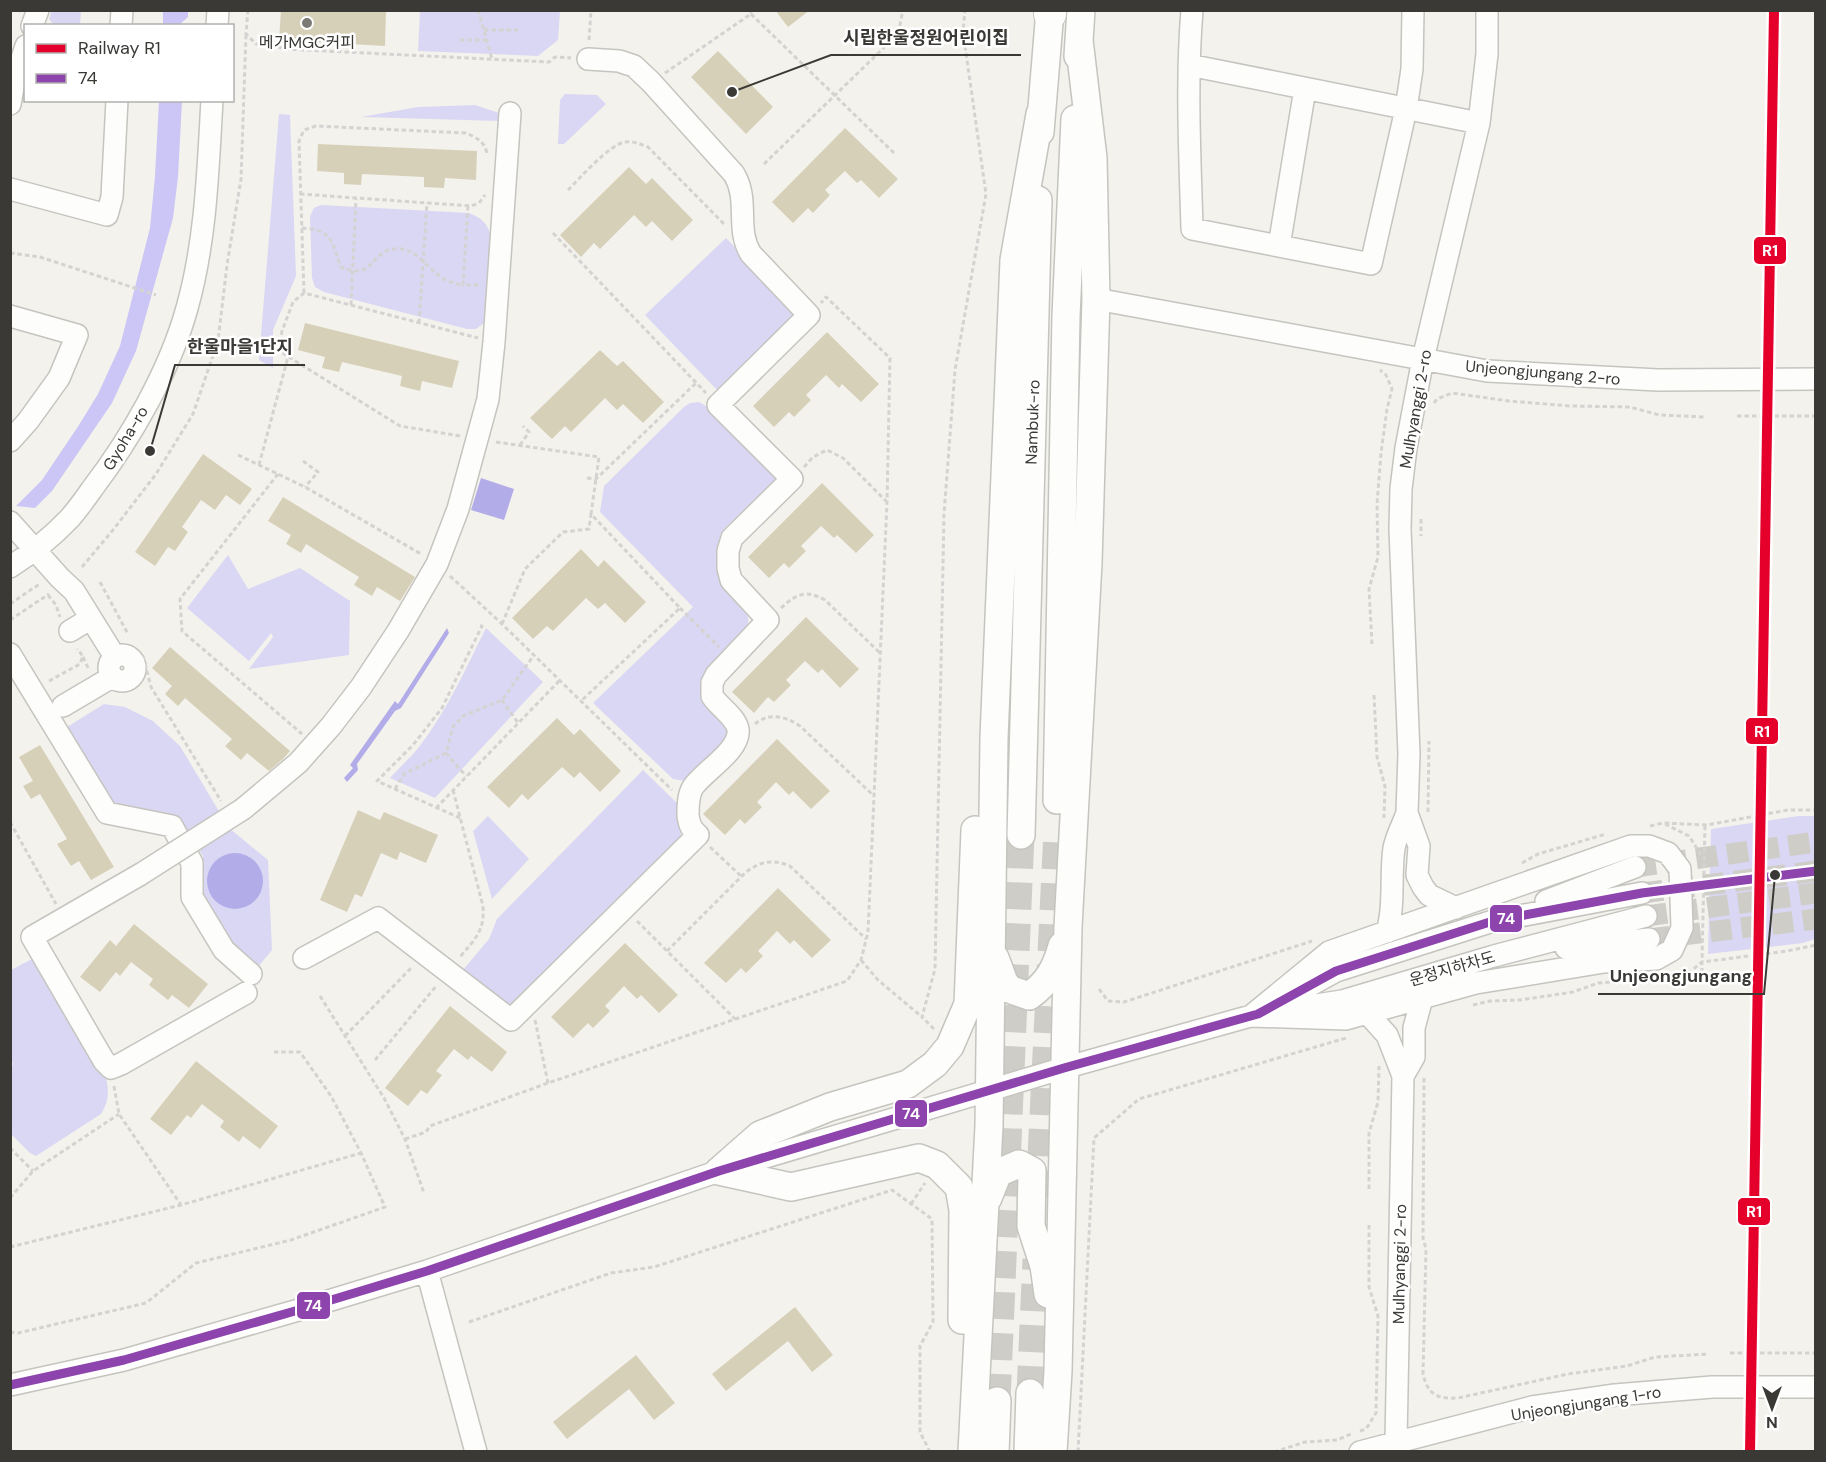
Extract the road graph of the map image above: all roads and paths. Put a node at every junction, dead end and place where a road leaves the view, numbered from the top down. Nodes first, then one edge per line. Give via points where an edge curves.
1 (248, 10) edge
2 (478, 10) edge
3 (591, 10) edge
4 (903, 10) edge
5 (965, 10) edge
6 (1081, 10) edge
7 (1192, 10) edge
8 (1413, 10) edge
9 (1487, 10) edge
10 (751, 12) edge
11 (1050, 12) edge
12 (483, 30) junction
13 (518, 30) dead end
14 (460, 39) dead end
15 (486, 39) junction
16 (1079, 40) junction
17 (24, 52) edge
18 (492, 59) junction
19 (588, 59) junction
20 (1189, 65) junction
21 (651, 82) junction
22 (1305, 89) junction
23 (11, 91) edge
24 (835, 95) junction
25 (117, 102) edge
26 (212, 102) edge
27 (1406, 109) junction
28 (510, 113) dead end
29 (1040, 114) junction
30 (1479, 123) junction
31 (894, 153) dead end
32 (488, 158) dead end
33 (764, 164) dead end
34 (486, 186) dead end
35 (10, 189) edge
36 (568, 190) dead end
37 (300, 194) junction
38 (356, 198) junction
39 (427, 203) junction
40 (468, 206) junction
41 (302, 228) junction
42 (553, 233) dead end
43 (745, 245) junction
44 (1278, 246) junction
45 (10, 253) edge
46 (424, 261) junction
47 (352, 272) junction
48 (463, 285) junction
49 (498, 286) junction
50 (304, 293) junction
51 (156, 295) dead end
52 (1096, 299) junction
53 (351, 305) junction
54 (809, 315) junction
55 (10, 316) edge
56 (419, 323) junction
57 (494, 342) junction
58 (288, 357) junction
59 (1423, 359) junction
60 (1376, 366) dead end
61 (1815, 379) edge
62 (696, 383) junction
63 (718, 405) junction
64 (1431, 410) dead end
65 (1737, 416) dead end
66 (1815, 416) edge
67 (1706, 417) dead end
68 (523, 426) dead end
69 (478, 439) junction
70 (10, 441) edge
71 (519, 445) junction
72 (238, 455) dead end
73 (303, 461) dead end
74 (259, 465) junction
75 (278, 474) junction
76 (587, 478) dead end
77 (596, 479) junction
78 (792, 479) junction
79 (306, 487) junction
80 (886, 502) junction
81 (591, 514) junction
82 (1421, 520) dead end
83 (10, 522) edge
84 (1421, 542) dead end
85 (35, 550) junction
86 (437, 564) junction
87 (10, 567) edge
88 (100, 582) dead end
89 (50, 583) dead end
90 (54, 590) dead end
91 (10, 604) edge
92 (680, 608) junction
93 (90, 619) junction
94 (10, 620) edge
95 (768, 620) junction
96 (502, 624) junction
97 (480, 625) dead end
98 (70, 631) dead end
99 (1372, 644) dead end
100 (880, 653) junction
101 (10, 654) edge
102 (127, 655) junction
103 (534, 655) junction
104 (82, 657) dead end
105 (731, 659) junction
106 (89, 677) dead end
107 (560, 680) junction
108 (1374, 695) dead end
109 (502, 700) junction
110 (581, 701) junction
111 (63, 706) dead end
112 (518, 723) junction
113 (994, 738) junction
114 (1429, 740) dead end
115 (315, 745) junction
116 (733, 746) junction
117 (446, 753) junction
118 (466, 776) junction
119 (395, 789) junction
120 (453, 790) junction
121 (874, 796) junction
122 (688, 805) junction
123 (233, 807) junction
124 (436, 808) junction
125 (1815, 810) edge
126 (1407, 813) junction
127 (460, 818) junction
128 (10, 822) edge
129 (1384, 822) dead end
130 (1428, 822) dead end
131 (1663, 823) junction
132 (1645, 828) dead end
133 (1057, 831) tunnel mouth
134 (1610, 833) dead end
135 (698, 835) junction
136 (1021, 835) tunnel mouth
137 (1704, 860) dead end
138 (1518, 865) dead end
139 (1635, 867) tunnel mouth
140 (742, 877) junction
141 (1642, 893) tunnel mouth
142 (1456, 908) junction
143 (624, 909) junction
144 (1646, 916) tunnel mouth
145 (65, 918) junction
146 (1493, 921) junction
147 (1068, 927) junction
148 (1386, 932) junction
149 (866, 939) junction
150 (1320, 939) dead end
151 (1649, 939) tunnel mouth
152 (1815, 945) edge
153 (992, 948) junction
154 (667, 951) junction
155 (425, 954) junction
156 (1494, 956) junction
157 (304, 958) dead end
158 (861, 960) junction
159 (448, 972) junction
160 (1650, 979) dead end
161 (1629, 981) dead end
162 (1099, 989) dead end
163 (320, 996) dead end
164 (1422, 998) junction
165 (531, 1000) junction
166 (1468, 1006) dead end
167 (1367, 1013) junction
168 (1254, 1015) junction
169 (922, 1017) junction
170 (735, 1019) junction
171 (345, 1036) junction
172 (1350, 1037) dead end
173 (950, 1046) junction
174 (274, 1052) dead end
175 (375, 1060) dead end
176 (1379, 1060) dead end
177 (111, 1068) junction
178 (1065, 1068) junction
179 (1403, 1076) junction
180 (1424, 1079) dead end
181 (548, 1083) junction
182 (990, 1090) junction
183 (119, 1114) junction
184 (405, 1139) junction
185 (10, 1148) edge
186 (361, 1153) junction
187 (33, 1171) junction
188 (719, 1171) junction
189 (1369, 1189) dead end
190 (424, 1192) dead end
191 (10, 1198) edge
192 (181, 1206) junction
193 (985, 1206) junction
194 (1369, 1222) dead end
195 (10, 1247) edge
196 (428, 1271) junction
197 (469, 1322) dead end
198 (10, 1332) edge
199 (1058, 1348) junction
200 (1730, 1353) dead end
201 (1815, 1353) edge
202 (1709, 1354) dead end
203 (10, 1385) edge
204 (1815, 1387) edge
205 (1030, 1393) tunnel mouth
206 (997, 1401) tunnel mouth
207 (1397, 1447) edge
208 (476, 1452) edge
209 (930, 1452) edge
210 (960, 1452) edge
211 (972, 1452) edge
212 (995, 1452) edge
213 (1028, 1452) edge
214 (1053, 1452) edge
215 (1078, 1452) edge
216 (1274, 1452) edge
217 (1360, 1452) edge

1 - 18 path via 246,34 256,44 284,49
2 - 12 path
3 - 19 path
4 - 24 path via 898,34
5 - 169 path via 963,32 986,194 954,381 944,514 935,969
6 - 16 main road, Nambuk-ro
7 - 20 street
8 - 27 street via 1412,69
9 - 30 street, Mulhyanggi 2-ro via 1487,54
10 - 21 path
10 - 24 path
11 - 29 main road, Nambuk-ro
12 - 13 path
12 - 15 path
14 - 15 path
15 - 18 path
16 - 52 main road via 1093,158
16 - 133 main road, Nambuk-ro via 1066,316
17 - 23 street
18 - 19 path
19 - 21 street via 634,66
20 - 22 street
20 - 44 street via 1192,229
21 - 43 street via 738,179
22 - 27 street
22 - 44 street
24 - 31 path
24 - 33 path
25 - 35 street via 112,197 107,215
26 - 85 street, Gyoha-ro via 200,241 187,309 173,346 153,392 102,477 71,517
27 - 30 street
27 - 44 street via 1371,264
28 - 49 street
29 - 113 main road via 1014,261
29 - 136 main road, Nambuk-ro
30 - 59 street, Mulhyanggi 2-ro
32 - 37 path via 486,147 465,133 316,126 303,130 299,141
34 - 40 path via 486,195 479,203
36 - 43 path via 612,147 635,142 648,147
37 - 38 path
37 - 41 path
38 - 39 path
38 - 47 path
39 - 40 path
39 - 46 path
40 - 48 path
41 - 47 path via 325,234 334,244 341,267
41 - 50 path
42 - 62 path
43 - 54 street
45 - 51 path via 40,257
46 - 47 path via 394,248 362,271
46 - 48 path via 450,283
46 - 56 path
47 - 53 path
48 - 49 path
49 - 57 street
50 - 53 path
50 - 58 path via 293,302 282,332 280,344
52 - 59 street, Unjeongjungang 2-ro
52 - 147 main road via 1088,563
53 - 56 path
54 - 63 street
54 - 80 path via 826,297 890,358
55 - 70 street via 78,335 59,378
56 - 57 path
57 - 69 street via 488,399
58 - 69 path via 400,426
58 - 74 path
59 - 61 street, Unjeongjungang 2-ro via 1487,370 1658,380
59 - 126 street, Mulhyanggi 2-ro via 1401,489 1409,754
60 - 99 path via 1386,375 1392,389 1381,453 1378,557 1370,588
62 - 63 path
62 - 77 path
63 - 78 street
64 - 67 path via 1437,399 1452,393
65 - 66 path
68 - 71 path via 529,432
69 - 71 path
69 - 86 street
71 - 77 path via 599,457
72 - 74 path
73 - 79 path via 318,472
74 - 75 path
75 - 79 path
75 - 115 path via 180,599 182,631
76 - 77 path
77 - 81 path
78 - 80 path via 813,457 827,450 843,458
78 - 95 street via 732,538 728,551 731,580
79 - 86 path
80 - 100 path
81 - 92 path
81 - 96 path via 589,529 563,532 525,569
82 - 84 path
83 - 85 street
85 - 87 street, Gyoha-ro
85 - 93 street via 74,591
86 - 96 path
86 - 115 street via 361,687
88 - 102 path
89 - 91 path via 42,582
90 - 94 path
92 - 105 path
92 - 110 path
93 - 98 street
93 - 102 street
95 - 100 path via 792,598 815,595
95 - 105 street
96 - 103 path
97 - 119 path via 442,708 377,781
100 - 121 path
101 - 177 street via 107,813 172,826 192,863 192,897 249,984
102 - 111 street
102 - 123 path
103 - 107 path
103 - 109 path
104 - 106 path
105 - 116 street via 716,675 711,690 737,727 738,737
107 - 110 path
107 - 112 path
108 - 129 path via 1377,757 1385,786
109 - 112 path
109 - 117 path via 463,716 453,727
110 - 122 path
112 - 118 path
113 - 153 main road
113 - 173 main road via 975,834 968,1004
114 - 130 path
115 - 123 street via 298,763
116 - 121 path via 757,721 768,717 790,719
116 - 122 street via 692,788
117 - 118 path
117 - 119 path via 404,774
118 - 120 path
119 - 124 path
120 - 124 path
120 - 127 path
121 - 149 path
122 - 135 street via 691,828
123 - 145 street, bridge via 141,874
124 - 127 path
125 - 131 path via 1788,810 1707,825
126 - 142 street via 1419,846 1417,875 1423,887 1429,895
126 - 148 street via 1394,847 1392,904
127 - 159 path via 484,919 479,934
128 - 145 path
131 - 132 path
131 - 137 path via 1689,836
134 - 138 path via 1538,854
135 - 140 path
135 - 143 street
139 - 146 street
140 - 149 path via 767,861 790,866
140 - 154 path
141 - 146 street
142 - 148 street
142 - 164 street via 1631,846 1650,846 1668,853 1680,870 1682,928 1672,950 1656,959 1604,962 1476,983
143 - 154 path
143 - 165 street
144 - 156 street, 운정지하차도
145 - 177 street via 32,937
146 - 168 street via 1336,971
147 - 153 main road via 1058,962 1042,987 1029,996 1009,989
147 - 178 main road
148 - 168 street via 1329,952
149 - 158 path
150 - 162 path via 1124,1002 1108,1001
151 - 156 street
152 - 160 path via 1702,962 1702,979
153 - 182 main road
154 - 170 path
155 - 157 street via 378,918
155 - 159 street
155 - 171 path
156 - 168 street, 운정지하차도 via 1342,1001
158 - 169 path via 878,980
158 - 170 path via 847,981
159 - 165 street via 511,1020
159 - 175 path
161 - 166 path
163 - 171 path
164 - 167 street
164 - 179 street via 1414,1028 1414,1057
165 - 181 path
167 - 168 street via 1346,1019
167 - 179 street via 1386,1035
168 - 178 street
169 - 173 path
170 - 181 path
171 - 184 path
172 - 215 path via 1139,1099 1094,1138
173 - 188 main road via 935,1064 908,1084 830,1107 760,1135
174 - 186 path via 300,1053 331,1096
176 - 189 path via 1378,1102 1369,1133
177 - 183 path
178 - 182 street
178 - 199 main road
179 - 207 street, Mulhyanggi 2-ro
180 - 202 path via 1423,1374 1432,1393 1443,1399 1458,1398 1568,1374 1627,1366 1654,1357
181 - 184 path
182 - 188 street
182 - 193 main road
183 - 187 path
183 - 192 path
184 - 190 path
185 - 187 path
186 - 192 path
186 - 198 path via 385,1207 291,1240 196,1263 146,1304 18,1334
187 - 191 path
188 - 196 street
188 - 210 main road via 791,1187 919,1158 937,1165 954,1181 963,1210
192 - 195 path
193 - 199 main road via 999,1173 1019,1164 1032,1171 1031,1226 1044,1266
193 - 211 main road
194 - 216 path via 1369,1287 1378,1316 1376,1413 1366,1429 1337,1440 1305,1442
196 - 203 street via 124,1360
196 - 208 street
197 - 209 path via 611,1273 654,1267 892,1190 932,1219 933,1322 920,1346 920,1432
199 - 214 main road
200 - 201 path
204 - 207 street, Unjeongjungang 1-ro via 1712,1387 1614,1395 1532,1407
205 - 213 main road
206 - 212 main road
207 - 217 street, Unjeongjungang 1-ro

